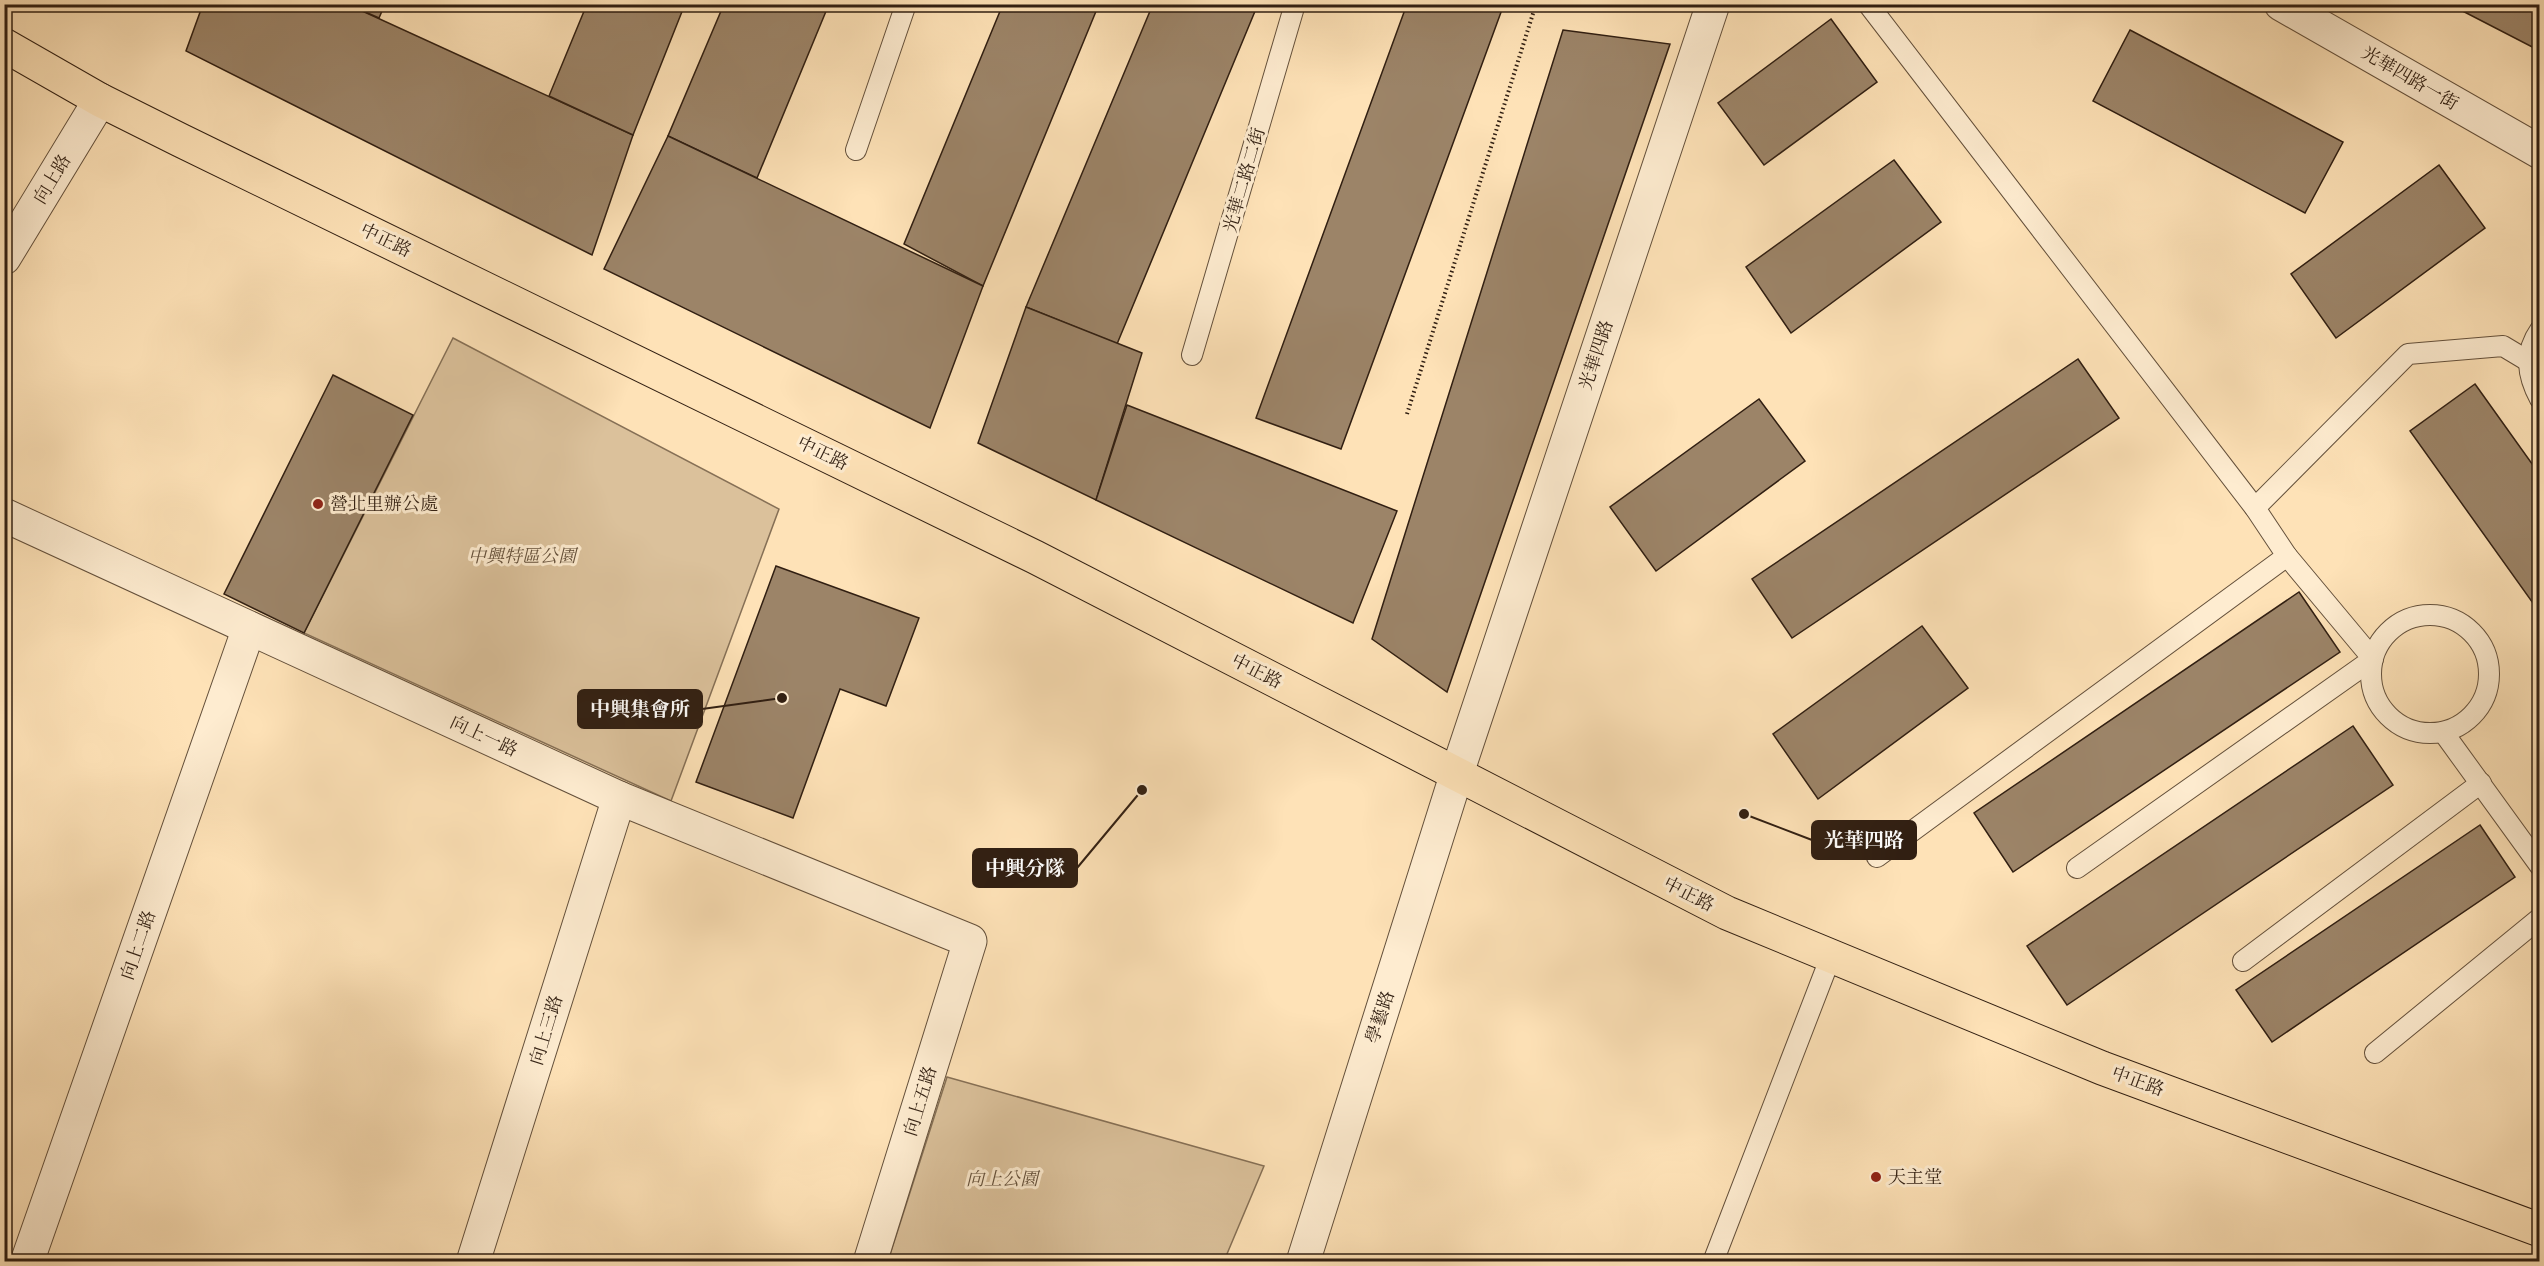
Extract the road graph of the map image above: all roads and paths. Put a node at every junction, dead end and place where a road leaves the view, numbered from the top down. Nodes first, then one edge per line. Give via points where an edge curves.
1 (906, 4) edge
2 (1295, 4) edge
3 (1536, 4) edge
4 (1713, 4) edge
5 (1868, 4) edge
6 (2281, 4) edge
7 (4, 45) edge
8 (100, 100) junction
9 (856, 150) dead end
10 (2540, 152) edge
11 (4, 258) edge
12 (2540, 330) edge
13 (1192, 355) dead end
14 (2528, 361) junction
15 (2540, 399) edge
16 (1407, 414) dead end
17 (2255, 508) junction
18 (4, 515) edge
19 (2287, 556) junction
20 (249, 628) junction
21 (2373, 659) junction
22 (2443, 732) junction
23 (1457, 773) junction
24 (2481, 783) junction
25 (619, 798) junction
26 (1877, 857) dead end
27 (2540, 866) edge
28 (2077, 868) dead end
29 (2540, 918) edge
30 (970, 941) joint
31 (1831, 956) junction
32 (2243, 961) dead end
33 (2375, 1053) dead end
34 (2540, 1230) edge
35 (27, 1262) edge
36 (473, 1262) edge
37 (870, 1262) edge
38 (1303, 1262) edge
39 (1713, 1262) edge

1 - 9 lane
2 - 13 lane, 光華二路二街
3 - 16 path
4 - 23 street, 光華四路
5 - 17 lane
6 - 10 street, 光華四路一街
7 - 8 main road, 中正路
8 - 11 street, 向上路
8 - 23 main road, 中正路 via 1035,557
12 - 14 lane via 2532,341
14 - 15 lane via 2530,381
14 - 17 lane via 2503,346 2408,354
17 - 19 lane
18 - 20 street, 向上一路
19 - 21 lane
19 - 26 lane
20 - 25 street, 向上一路
20 - 35 street, 向上二路
21 - 22 lane via 2370,679 2387,715 2404,728 2423,733
21 - 22 lane via 2382,639 2398,624 2418,615 2450,618 2477,636 2487,656 2490,675 2486,694 2477,711 2462,724
21 - 28 lane
22 - 24 lane
23 - 31 main road, 中正路 via 1727,913
23 - 38 street, 學藝路
24 - 27 lane
24 - 32 lane
25 - 30 street, 向上一路
25 - 36 street, 向上三路
29 - 33 lane
30 - 37 street, 向上五路
31 - 34 main road, 中正路 via 2102,1068
31 - 39 lane

